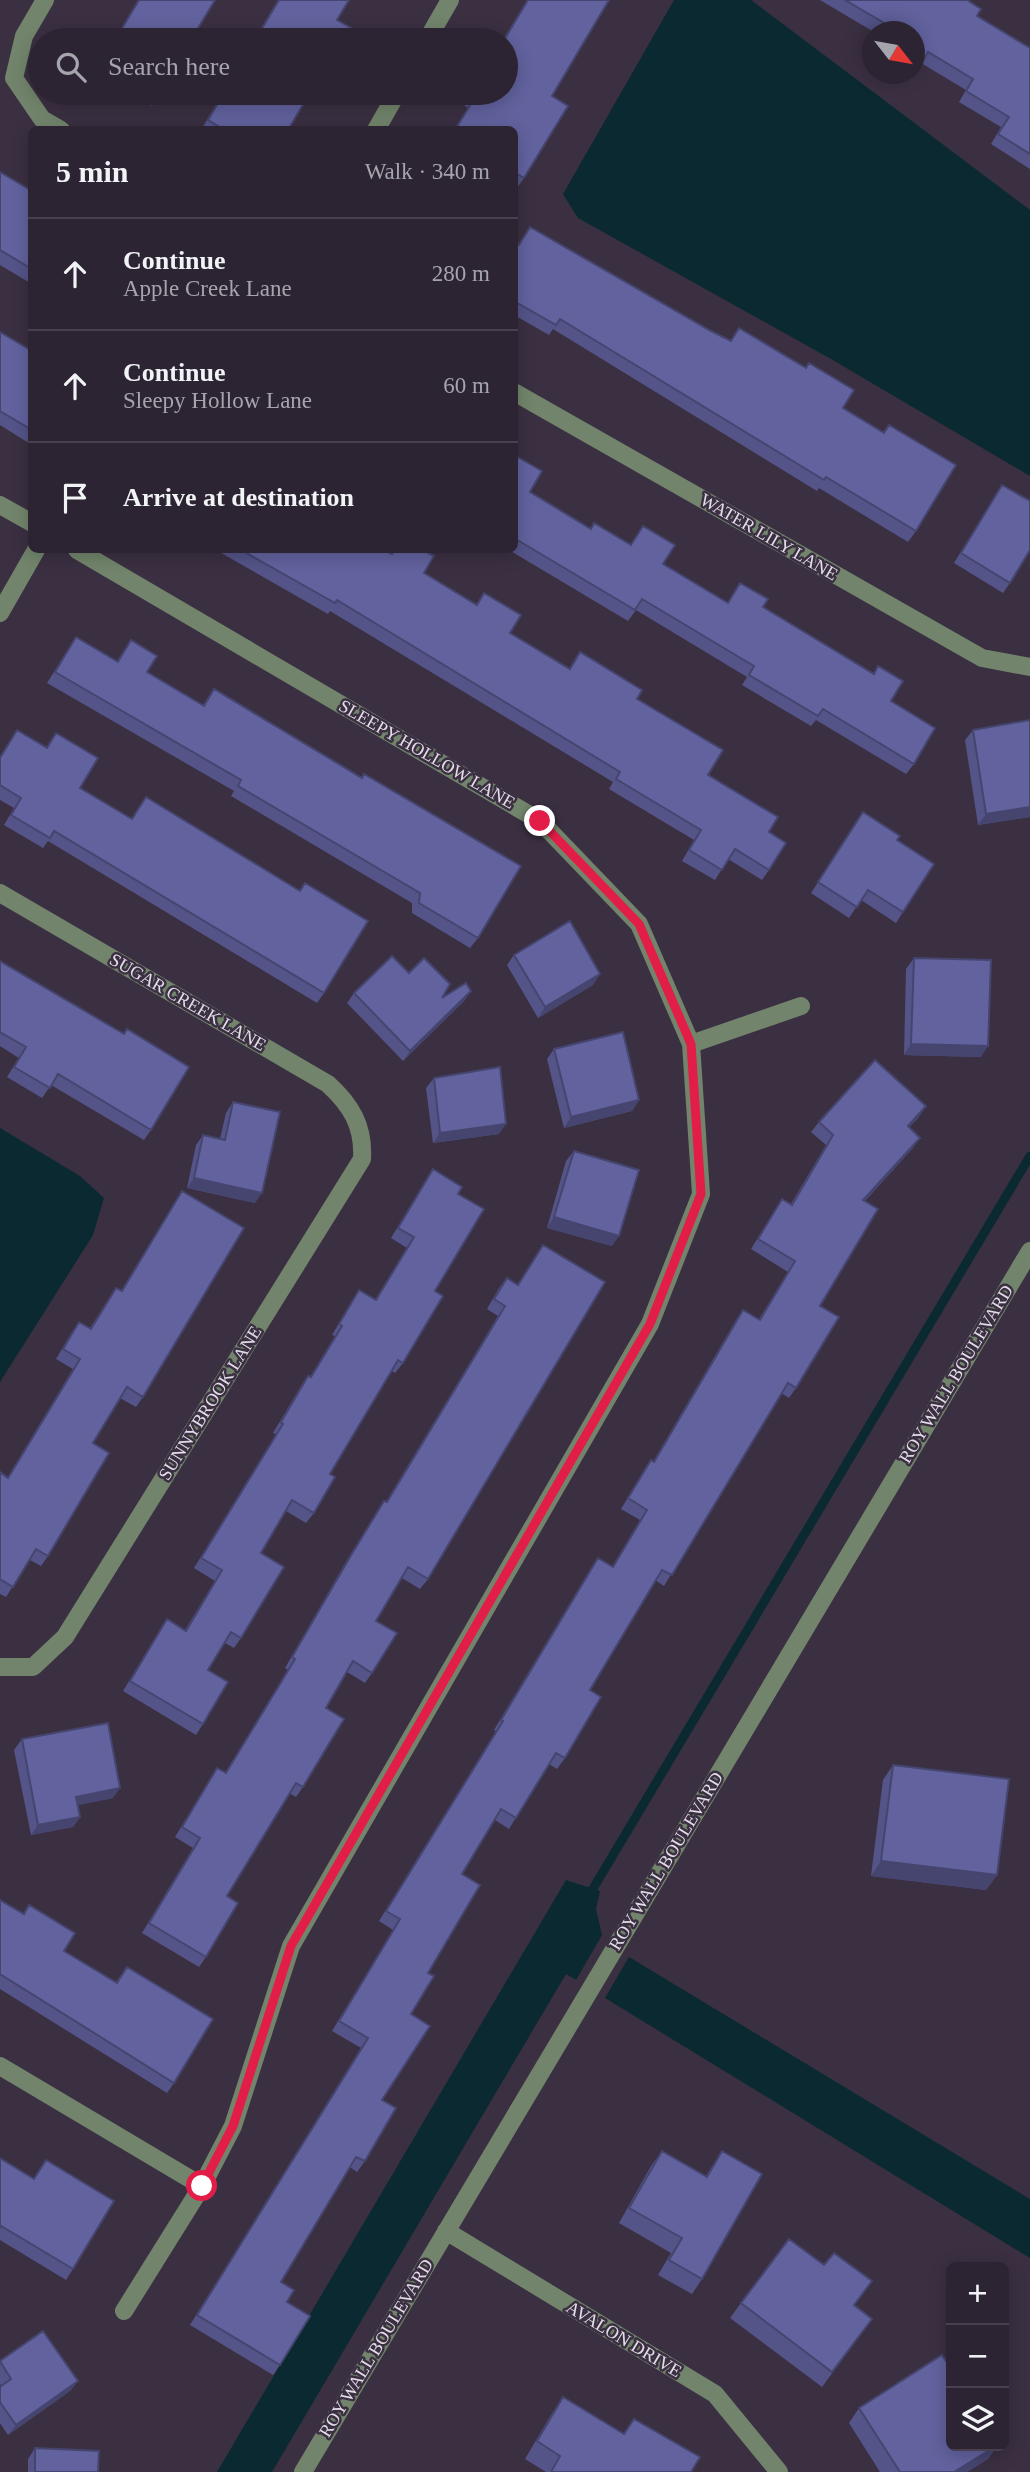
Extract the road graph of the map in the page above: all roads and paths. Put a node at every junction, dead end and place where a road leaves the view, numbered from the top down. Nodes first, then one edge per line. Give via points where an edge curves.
1 (45, 0) edge
2 (450, 0) edge
3 (29, 28) edge
4 (434, 28) edge
5 (28, 29) edge
6 (28, 98) edge
7 (32, 105) edge
8 (390, 105) edge
9 (54, 126) edge
10 (378, 126) edge
11 (518, 393) edge
12 (0, 505) edge
13 (28, 521) edge
14 (34, 553) edge
15 (81, 553) edge
16 (0, 613) edge
17 (1030, 667) edge
18 (0, 893) edge
19 (801, 1006) dead end
20 (691, 1044) junction
21 (359, 1127) joint
22 (1030, 1251) edge
23 (0, 1667) edge
24 (0, 2066) edge
25 (202, 2186) junction
26 (446, 2231) junction
27 (124, 2311) dead end
28 (303, 2472) edge
29 (779, 2472) edge

1 - 3 street
2 - 4 street
5 - 6 street via 14,78
7 - 9 street
8 - 10 street
11 - 17 street, WATER LILY LANE via 982,658
12 - 13 street
14 - 16 street
15 - 20 street, SLEEPY HOLLOW LANE via 540,821 639,924
18 - 21 street, SUGAR CREEK LANE via 328,1084 347,1102
19 - 20 street
20 - 25 street, SLEEPY HOLLOW LANE via 701,1194 650,1324 291,1946 233,2126
21 - 23 street, SUNNYBROOK LANE via 362,1159 65,1637 33,1667
22 - 26 street, ROY WALL BOULEVARD
24 - 25 street
25 - 27 street, SLEEPY HOLLOW LANE
26 - 28 street, ROY WALL BOULEVARD
26 - 29 street, AVALON DRIVE via 715,2394

